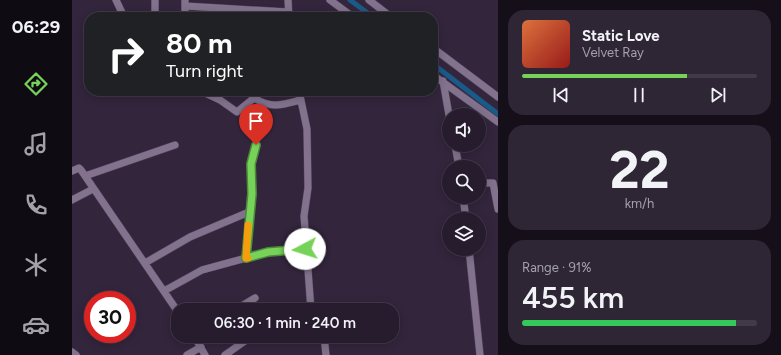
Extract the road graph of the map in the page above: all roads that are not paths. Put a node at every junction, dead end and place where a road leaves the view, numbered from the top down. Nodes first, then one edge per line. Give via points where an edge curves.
1 (116, 0) edge
2 (154, 0) edge
3 (288, 0) edge
4 (330, 0) edge
5 (369, 0) edge
6 (185, 3) edge
7 (122, 12) edge
8 (155, 12) edge
9 (263, 12) edge
10 (289, 12) edge
11 (346, 12) edge
12 (385, 12) edge
13 (438, 52) edge
14 (438, 78) edge
15 (442, 81) junction
16 (212, 96) edge
17 (300, 96) edge
18 (498, 97) edge
19 (301, 100) junction
20 (448, 108) edge
21 (498, 122) edge
22 (175, 145) dead end
23 (256, 145) dead end
24 (72, 171) edge
25 (85, 176) junction
26 (486, 183) edge
27 (93, 188) junction
28 (72, 200) edge
29 (498, 209) edge
30 (249, 212) junction
31 (305, 249) junction
32 (470, 256) edge
33 (246, 258) junction
34 (145, 263) junction
35 (164, 291) junction
36 (255, 298) dead end
37 (172, 303) edge
38 (247, 303) edge
39 (310, 303) edge
40 (198, 343) edge
41 (242, 343) edge
42 (325, 343) edge
43 (201, 347) junction
44 (187, 355) edge
45 (205, 355) edge
46 (225, 355) edge
47 (326, 355) edge
48 (480, 355) edge

1 - 7 street
2 - 8 street
3 - 10 street
4 - 11 street
5 - 12 street
6 - 9 street
13 - 18 street
14 - 15 street
15 - 20 street
15 - 21 street
16 - 19 street via 237,112 254,98 264,104 280,105
17 - 19 street
19 - 31 street via 307,129
22 - 25 street
23 - 30 street via 251,164 252,194
24 - 25 street via 79,168
25 - 27 street
26 - 29 street via 493,183
27 - 28 street
27 - 34 street
30 - 33 street
30 - 34 street via 190,237
31 - 33 street via 268,252
31 - 39 street
32 - 48 street
33 - 35 street via 202,270
34 - 35 street
35 - 37 street
36 - 38 street
40 - 43 street
41 - 46 street
42 - 47 street
43 - 44 street
43 - 45 street

